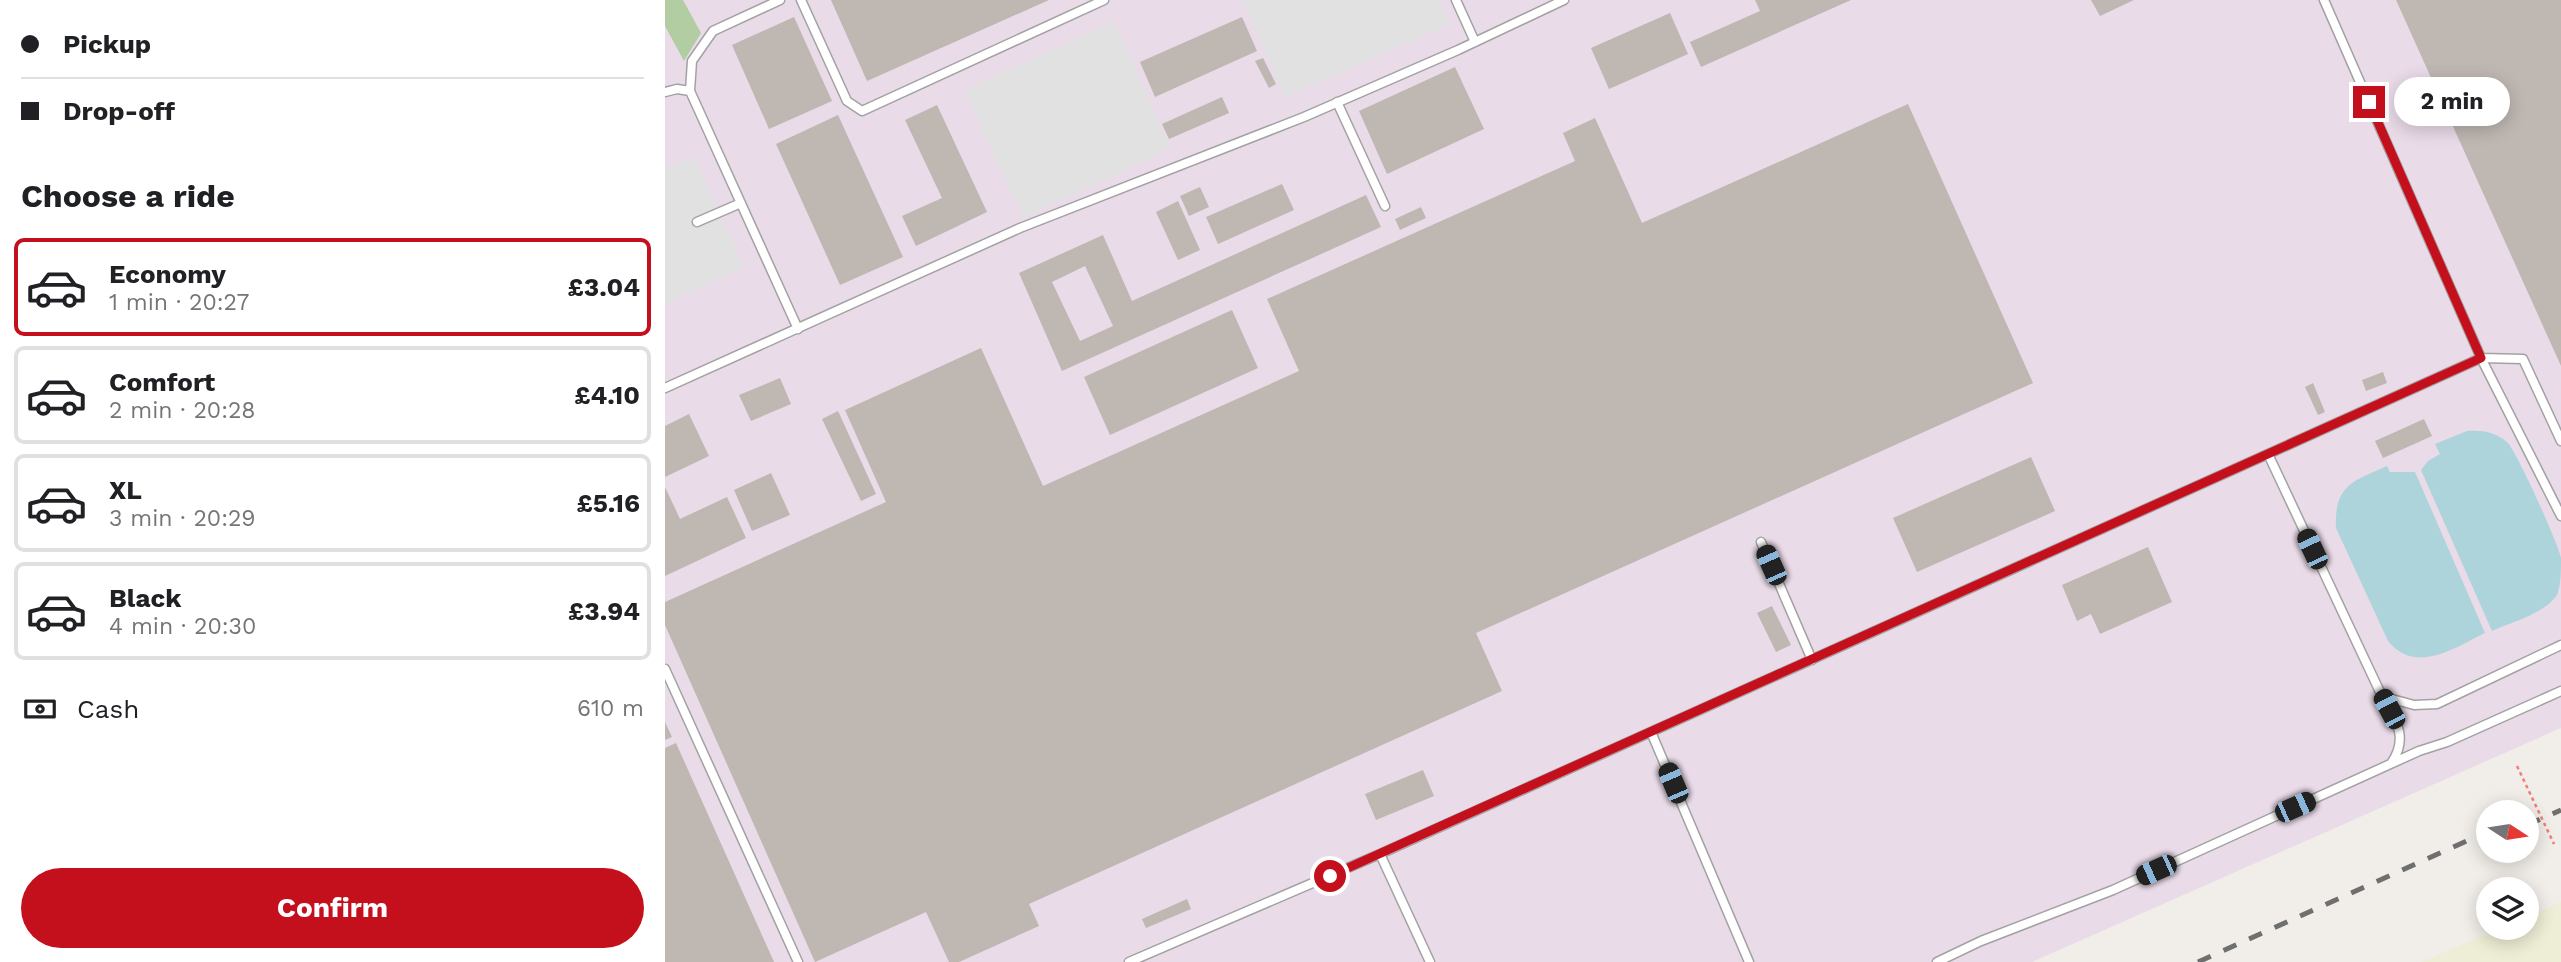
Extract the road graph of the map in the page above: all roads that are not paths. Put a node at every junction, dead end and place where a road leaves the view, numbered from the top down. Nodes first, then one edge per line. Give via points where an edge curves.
1 (780, 0) edge
2 (801, 0) edge
3 (1104, 0) edge
4 (1456, 0) edge
5 (1564, 0) edge
6 (2325, 0) edge
7 (1475, 42) junction
8 (690, 90) junction
9 (665, 92) edge
10 (1337, 102) junction
11 (741, 203) junction
12 (1385, 206) dead end
13 (697, 222) dead end
14 (798, 328) junction
15 (2481, 358) junction
16 (665, 388) edge
17 (2561, 442) edge
18 (2268, 454) junction
19 (2561, 516) edge
20 (1761, 542) dead end
21 (2561, 645) edge
22 (1812, 660) junction
23 (665, 668) edge
24 (2561, 691) edge
25 (2380, 692) junction
26 (1651, 732) junction
27 (2391, 764) junction
28 (1380, 854) junction
29 (798, 962) edge
30 (1129, 962) edge
31 (1430, 962) edge
32 (1749, 962) edge
33 (1937, 962) edge

1 - 8 lane via 713,31 692,61
2 - 3 lane via 847,101 862,111
4 - 7 lane
5 - 7 lane
6 - 15 lane
7 - 10 lane
8 - 9 lane
8 - 11 lane
10 - 12 lane
10 - 14 lane via 1020,228
11 - 13 lane
11 - 14 lane
14 - 16 lane
15 - 17 lane via 2523,359
15 - 18 lane
15 - 19 lane
18 - 22 lane
18 - 25 lane
20 - 22 lane
21 - 25 lane via 2437,704 2414,705
22 - 26 lane
23 - 29 lane
24 - 27 lane
25 - 27 lane via 2401,740
26 - 28 lane
26 - 32 lane
27 - 33 lane via 2113,890
28 - 30 lane
28 - 31 lane

